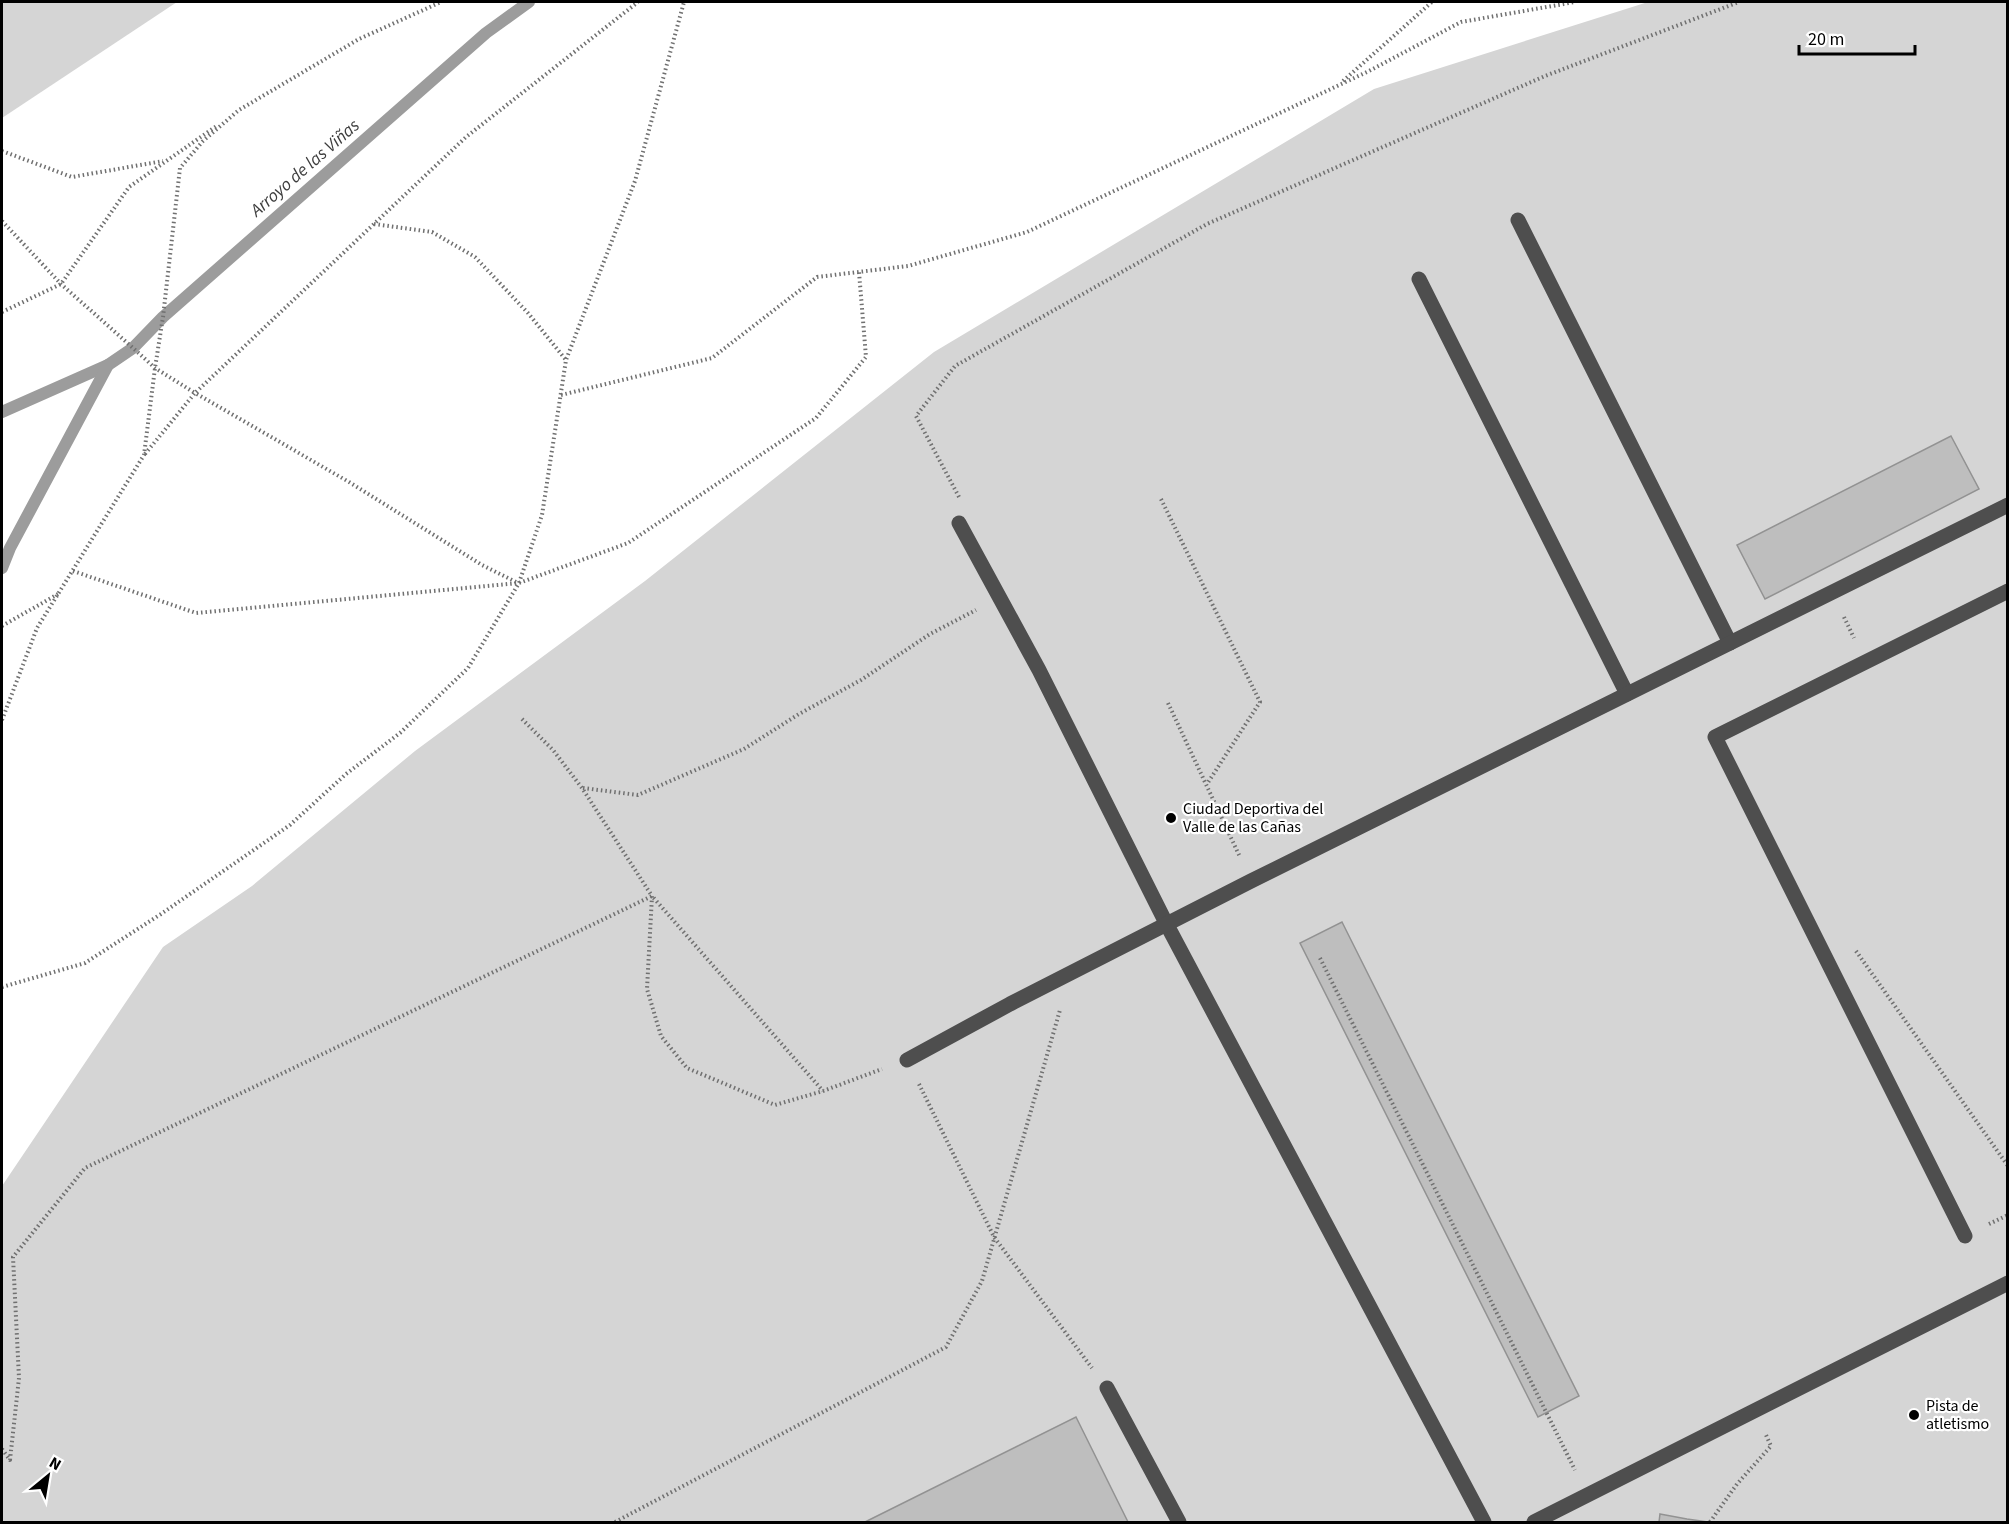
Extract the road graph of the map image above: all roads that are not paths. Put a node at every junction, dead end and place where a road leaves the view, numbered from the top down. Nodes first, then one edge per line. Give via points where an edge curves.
1 (1518, 220) dead end
2 (1419, 279) dead end
3 (2007, 505) edge
4 (959, 523) road end
5 (2007, 591) edge
6 (1730, 643) junction
7 (1627, 694) junction
8 (1167, 926) junction
9 (907, 1060) road end
10 (1965, 1236) dead end
11 (2007, 1283) edge
12 (1107, 1388) road end
13 (1179, 1522) edge
14 (1484, 1522) edge
15 (1534, 1522) edge

1 - 6 street
2 - 7 street
3 - 6 street
4 - 8 street via 1039,670
5 - 10 street via 1715,737
6 - 7 street
7 - 8 street
8 - 9 street
8 - 14 street
11 - 15 street
12 - 13 street

